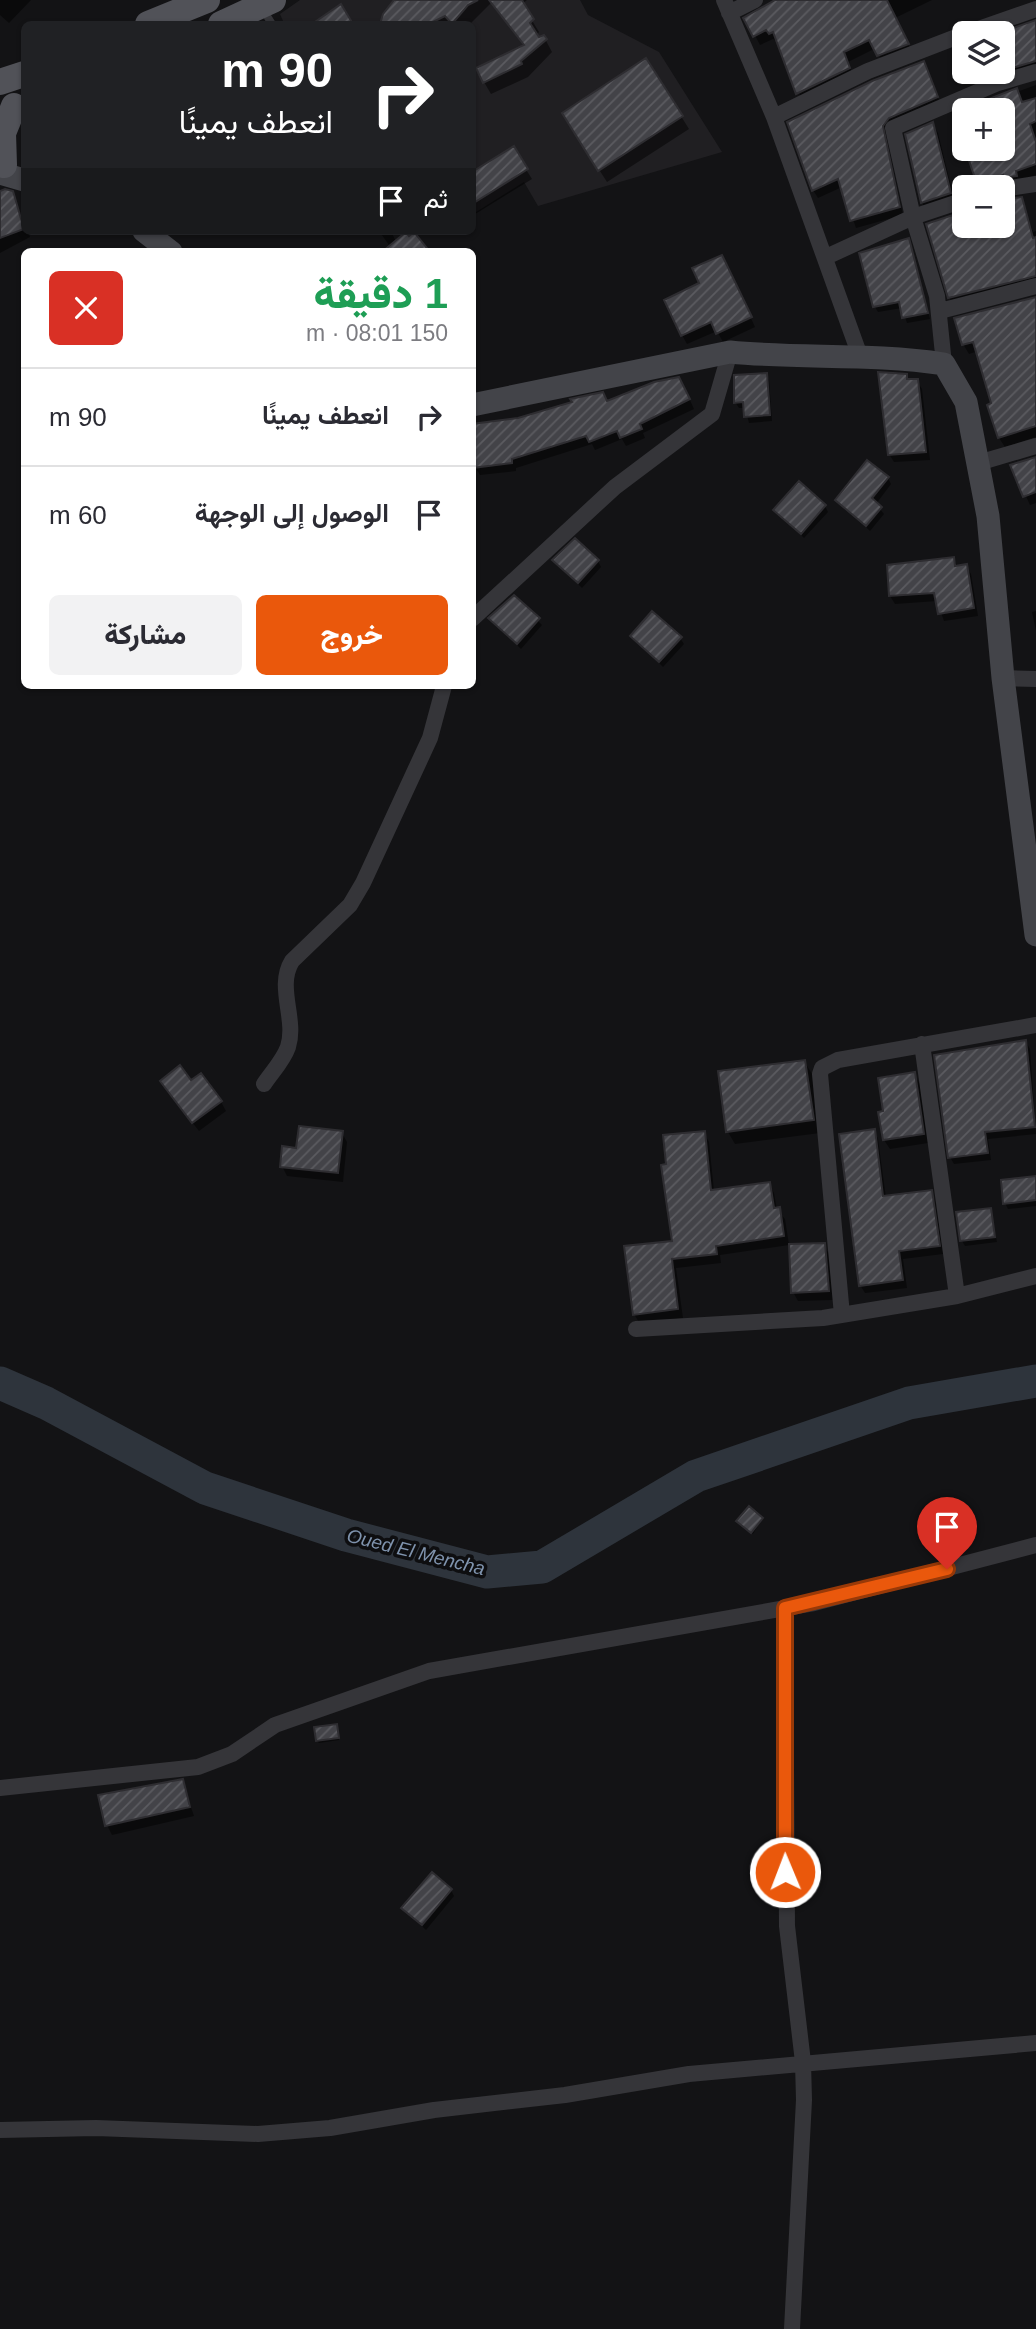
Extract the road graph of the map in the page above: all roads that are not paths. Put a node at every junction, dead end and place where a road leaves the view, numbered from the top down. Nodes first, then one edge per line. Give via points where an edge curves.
1 (208, 0) edge
2 (755, 0) edge
3 (726, 7) edge
4 (266, 8) edge
5 (1036, 9) edge
6 (156, 21) edge
7 (229, 21) edge
8 (1002, 21) edge
9 (952, 39) edge
10 (1036, 72) edge
11 (21, 75) edge
12 (0, 82) edge
13 (13, 106) edge
14 (774, 117) junction
15 (9, 171) edge
16 (1036, 184) edge
17 (1015, 187) edge
18 (952, 204) edge
19 (913, 217) junction
20 (149, 235) edge
21 (166, 248) edge
22 (826, 257) junction
23 (1036, 286) edge
24 (940, 311) junction
25 (730, 352) junction
26 (860, 356) junction
27 (944, 364) junction
28 (476, 404) edge
29 (1036, 446) edge
30 (978, 463) junction
31 (476, 615) edge
32 (1003, 678) junction
33 (1036, 679) edge
34 (443, 689) edge
35 (1036, 935) edge
36 (1036, 1025) edge
37 (922, 1044) junction
38 (264, 1084) dead end
39 (1036, 1276) edge
40 (957, 1296) junction
41 (842, 1315) junction
42 (636, 1329) dead end
43 (1036, 1545) edge
44 (785, 1608) junction
45 (0, 1788) edge
46 (1036, 2043) edge
47 (803, 2062) junction
48 (0, 2130) edge
49 (792, 2329) edge

1 - 6 main road
2 - 3 street
3 - 14 street
4 - 7 main road
5 - 8 street
9 - 14 street via 868,71
10 - 19 street via 998,83 892,128
11 - 12 main road
13 - 15 main road via 3,133
14 - 22 street
16 - 17 street
18 - 19 street
19 - 22 street
19 - 24 street
20 - 21 main road
22 - 26 street
23 - 24 street
24 - 27 street
25 - 26 main road
25 - 28 main road
25 - 31 street via 712,414 615,487
26 - 27 main road
27 - 30 main road via 966,402
29 - 30 street
30 - 32 main road via 988,516
32 - 33 street
32 - 35 main road
34 - 38 street via 430,738 363,883 350,905 287,970 288,1046
36 - 37 street
37 - 40 street
37 - 41 street via 830,1062 820,1074
39 - 40 street
40 - 41 street
41 - 42 street
43 - 44 street
44 - 45 street via 429,1671 286,1721 232,1754 198,1767
44 - 47 street via 787,1926
46 - 47 street
47 - 48 street via 689,2074 330,2128 258,2134
47 - 49 street

